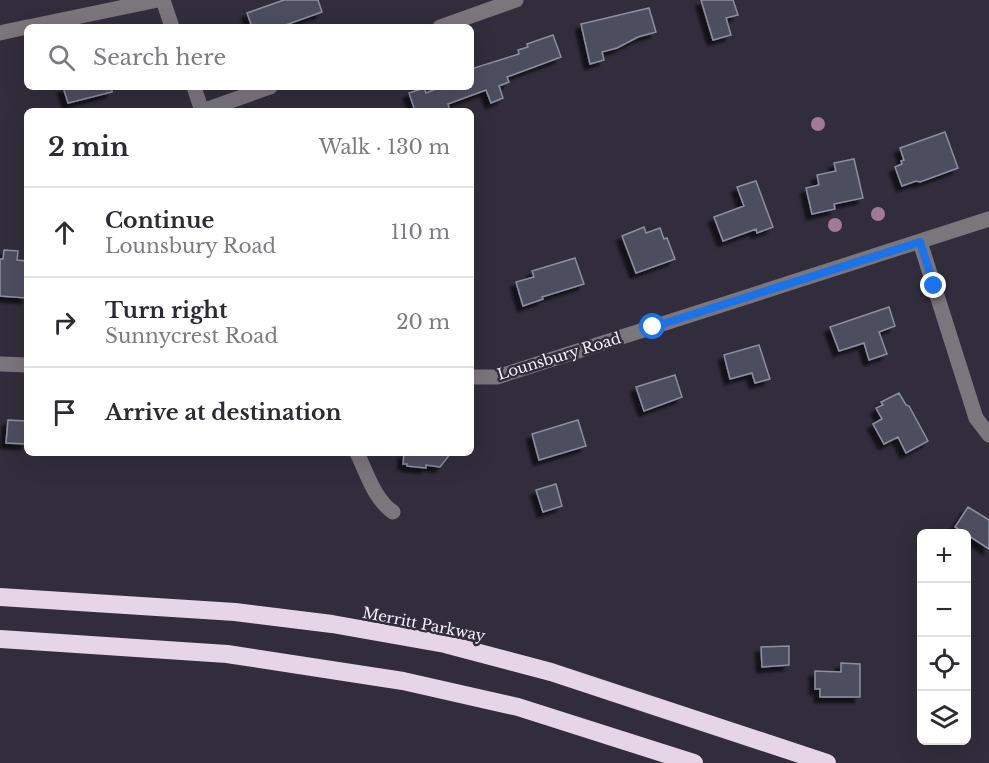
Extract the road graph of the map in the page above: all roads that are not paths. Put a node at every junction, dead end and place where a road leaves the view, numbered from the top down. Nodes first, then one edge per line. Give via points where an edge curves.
1 (158, 0) edge
2 (163, 0) edge
3 (516, 0) edge
4 (42, 24) edge
5 (171, 24) edge
6 (448, 24) edge
7 (24, 28) edge
8 (0, 33) edge
9 (195, 90) edge
10 (262, 90) edge
11 (201, 108) edge
12 (210, 108) edge
13 (989, 219) edge
14 (920, 242) junction
15 (0, 364) edge
16 (24, 365) edge
17 (474, 377) edge
18 (989, 435) edge
19 (358, 456) edge
20 (393, 512) dead end
21 (0, 597) edge
22 (0, 639) edge
23 (694, 763) edge
24 (826, 763) edge

1 - 4 street
2 - 5 street
3 - 6 street
7 - 8 street
9 - 11 street
10 - 12 street
13 - 14 street, Lounsbury Road
14 - 17 street, Lounsbury Road via 497,377
14 - 18 street via 976,418
15 - 16 street
19 - 20 street via 378,497
21 - 24 highway, Merritt Parkway via 235,612 445,644 551,672
22 - 23 highway via 227,654 403,681 518,707

